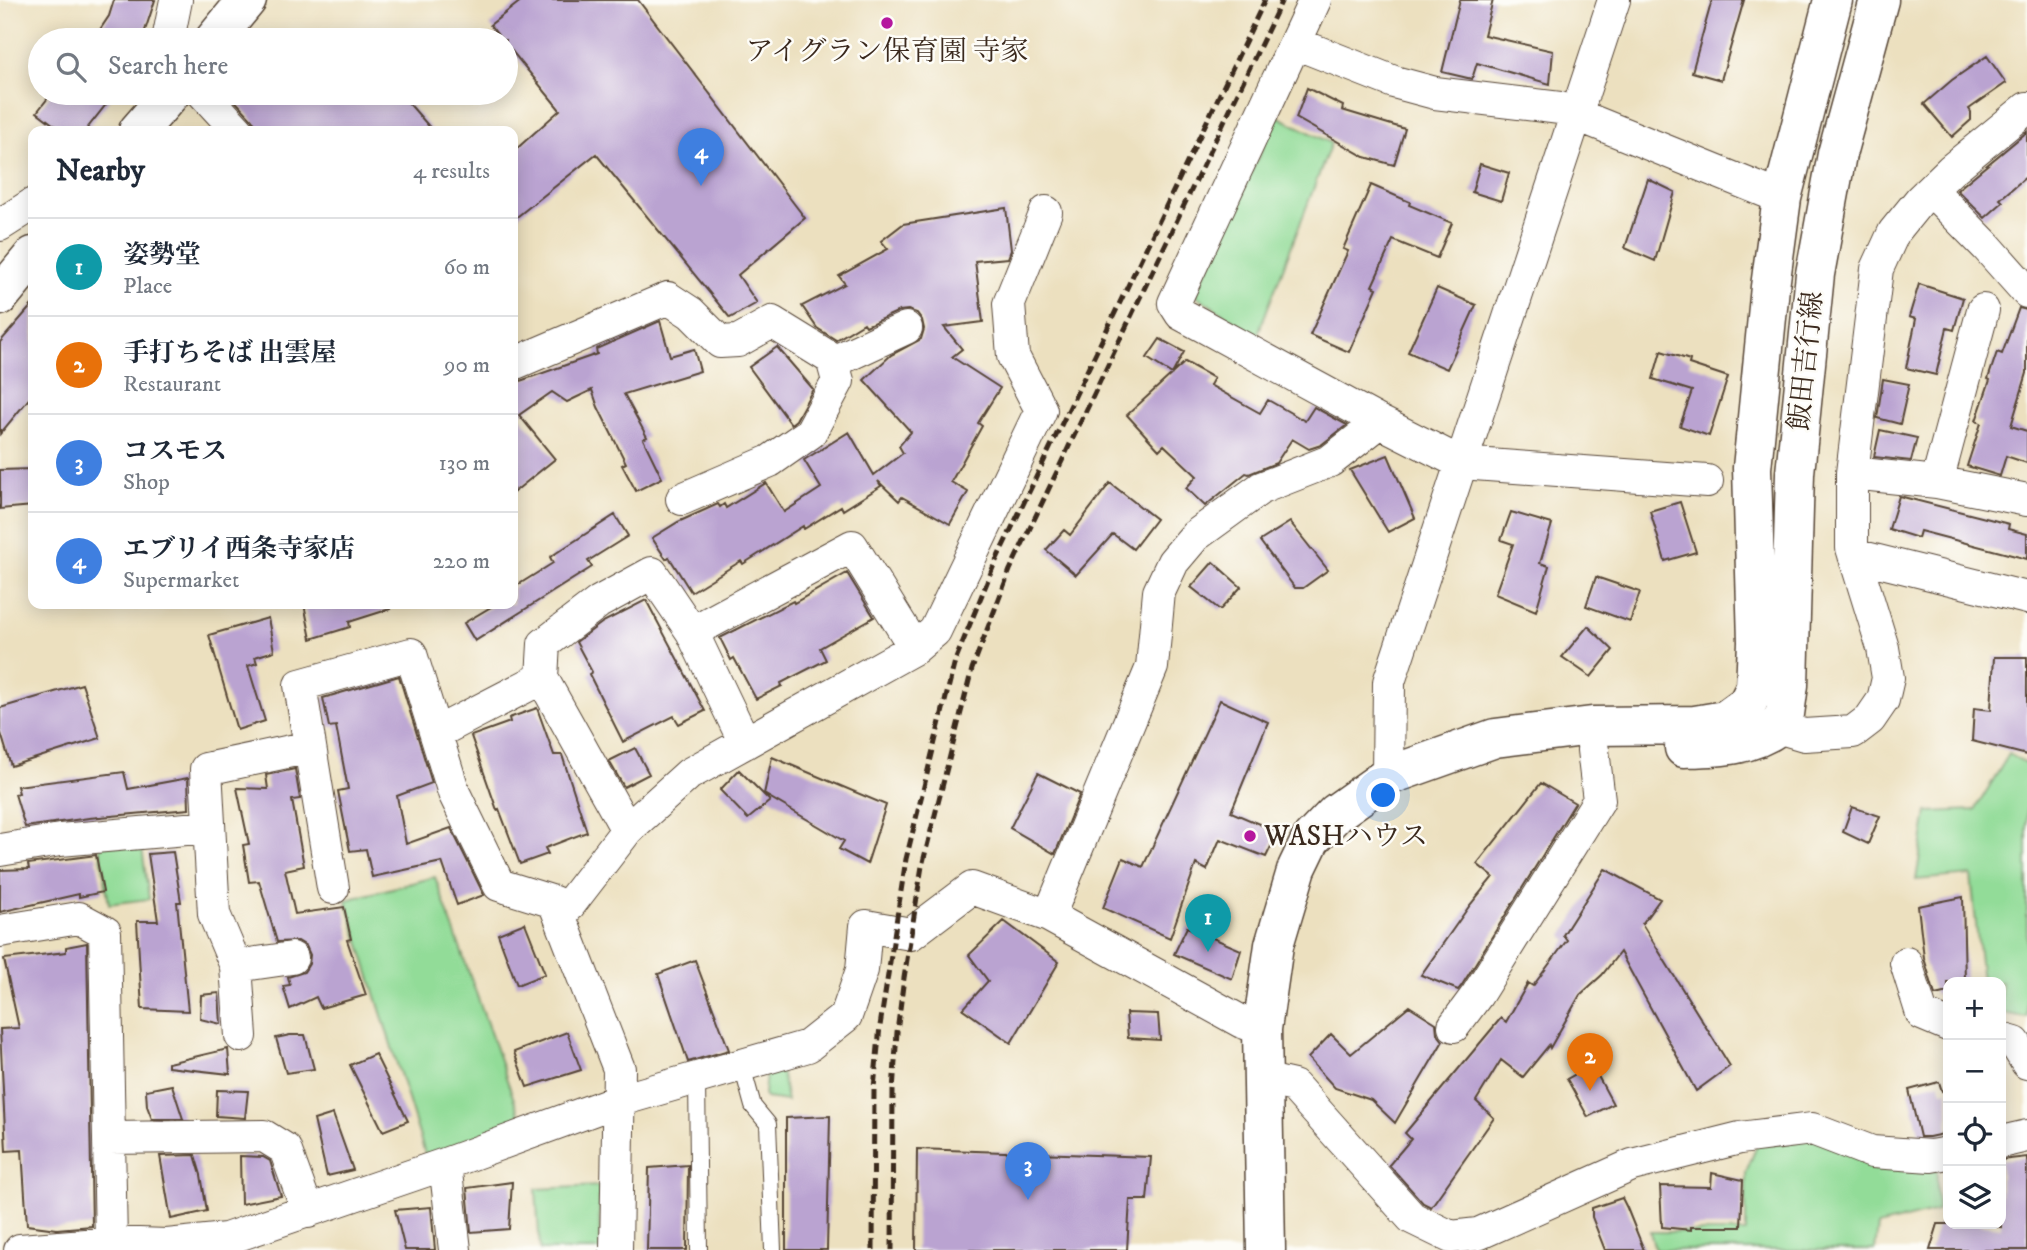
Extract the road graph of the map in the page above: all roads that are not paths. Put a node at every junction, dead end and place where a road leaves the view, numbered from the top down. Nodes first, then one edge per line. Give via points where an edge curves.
1 (176, 0) edge
2 (247, 0) edge
3 (1315, 0) edge
4 (1614, 0) edge
5 (1833, 0) edge
6 (1879, 0) edge
7 (170, 28) edge
8 (224, 28) edge
9 (1295, 43) junction
10 (161, 105) edge
11 (215, 105) edge
12 (2027, 108) edge
13 (1577, 114) junction
14 (142, 126) edge
15 (234, 126) edge
16 (1931, 190) junction
17 (1782, 198) junction
18 (28, 207) edge
19 (1046, 212) dead end
20 (0, 225) edge
21 (28, 262) edge
22 (2027, 292) edge
23 (0, 296) edge
24 (1983, 310) dead end
25 (906, 328) dead end
26 (518, 362) edge
27 (833, 362) junction
28 (1380, 422) junction
29 (1461, 463) junction
30 (1852, 473) junction
31 (1707, 481) dead end
32 (1937, 482) junction
33 (682, 499) dead end
34 (2027, 500) edge
35 (1854, 555) junction
36 (2027, 598) edge
37 (692, 632) junction
38 (915, 648) junction
39 (542, 678) junction
40 (1755, 688) junction
41 (1770, 732) junction
42 (436, 733) junction
43 (745, 743) junction
44 (310, 747) junction
45 (1593, 750) junction
46 (1448, 755) junction
47 (1388, 776) junction
48 (209, 827) junction
49 (627, 830) junction
50 (0, 850) edge
51 (333, 888) dead end
52 (1049, 916) junction
53 (560, 917) junction
54 (0, 931) edge
55 (292, 958) dead end
56 (1906, 963) dead end
57 (236, 966) junction
58 (1943, 1023) edge
59 (1454, 1026) dead end
60 (1262, 1029) junction
61 (241, 1036) dead end
62 (2004, 1040) edge
63 (2027, 1063) edge
64 (742, 1066) junction
65 (697, 1079) junction
66 (1263, 1079) junction
67 (617, 1101) junction
68 (2027, 1136) edge
69 (109, 1138) junction
70 (2006, 1141) edge
71 (1943, 1154) edge
72 (445, 1164) junction
73 (308, 1212) junction
74 (276, 1237) edge
75 (1480, 1242) edge
76 (111, 1243) junction
77 (185, 1247) edge
78 (20, 1250) edge
79 (455, 1250) edge
80 (616, 1250) edge
81 (699, 1250) edge
82 (773, 1250) edge
83 (1266, 1250) edge

1 - 7 street
2 - 8 main road
3 - 9 street
4 - 13 street
5 - 17 main road, 飯田吉行線
6 - 41 main road, 飯田吉行線 via 1837,154 1815,274 1795,473 1789,685 1785,714
9 - 13 street via 1435,93
9 - 28 street via 1174,303 1181,314
10 - 14 main road
11 - 15 street
12 - 16 street
13 - 17 street
13 - 29 street
16 - 22 street
16 - 30 street via 1894,232 1877,269
17 - 40 main road, 飯田吉行線 via 1752,468
18 - 20 street
19 - 38 street via 1009,304 1013,356 1041,410 935,631
21 - 23 main road
24 - 32 street
25 - 27 street
26 - 27 street via 668,298 720,342 738,341 772,322
27 - 33 street via 838,381 810,433 770,461
28 - 29 street
28 - 52 street via 1330,461 1261,488 1195,536 1173,562 1158,593 1152,667
29 - 31 street
29 - 47 street via 1389,682
30 - 32 street
30 - 35 street
32 - 34 street
35 - 36 street
35 - 41 street via 1883,649 1888,678 1883,700 1870,719 1853,732
37 - 38 street via 852,546
37 - 39 street via 652,573 599,602 544,644
37 - 43 street
38 - 43 street
39 - 42 street
39 - 49 street
40 - 41 street
40 - 46 main road via 1746,704 1725,720 1695,725 1592,726 1494,738
41 - 45 main road via 1723,746
42 - 44 street via 411,654 300,685
42 - 53 street via 454,793 499,885 554,902
43 - 49 street via 689,774
44 - 48 street via 206,769
44 - 51 street
45 - 46 main road
45 - 59 street via 1599,800
46 - 47 main road
47 - 60 main road via 1336,813 1311,839 1297,867 1274,945
48 - 50 street
48 - 57 street via 214,914
49 - 53 street
52 - 60 street via 1242,1023
52 - 64 street via 972,888 911,934 866,926 862,970 845,1016 808,1046
53 - 67 street via 619,1069
54 - 69 street via 79,918 105,932
55 - 57 street
56 - 58 street via 1922,1014
57 - 61 street
60 - 66 main road
62 - 63 street via 2015,1043
64 - 65 street
64 - 82 lane via 752,1106 768,1124
65 - 67 street
65 - 81 lane
66 - 75 street via 1294,1086 1412,1219 1451,1237
66 - 83 main road
67 - 72 street
67 - 80 street
68 - 70 street
69 - 73 street via 264,1136 285,1149
69 - 76 street
71 - 75 street via 1872,1152 1812,1129 1740,1138 1632,1165
72 - 73 street
72 - 79 street
73 - 74 street
74 - 77 street
76 - 77 street
76 - 78 street

